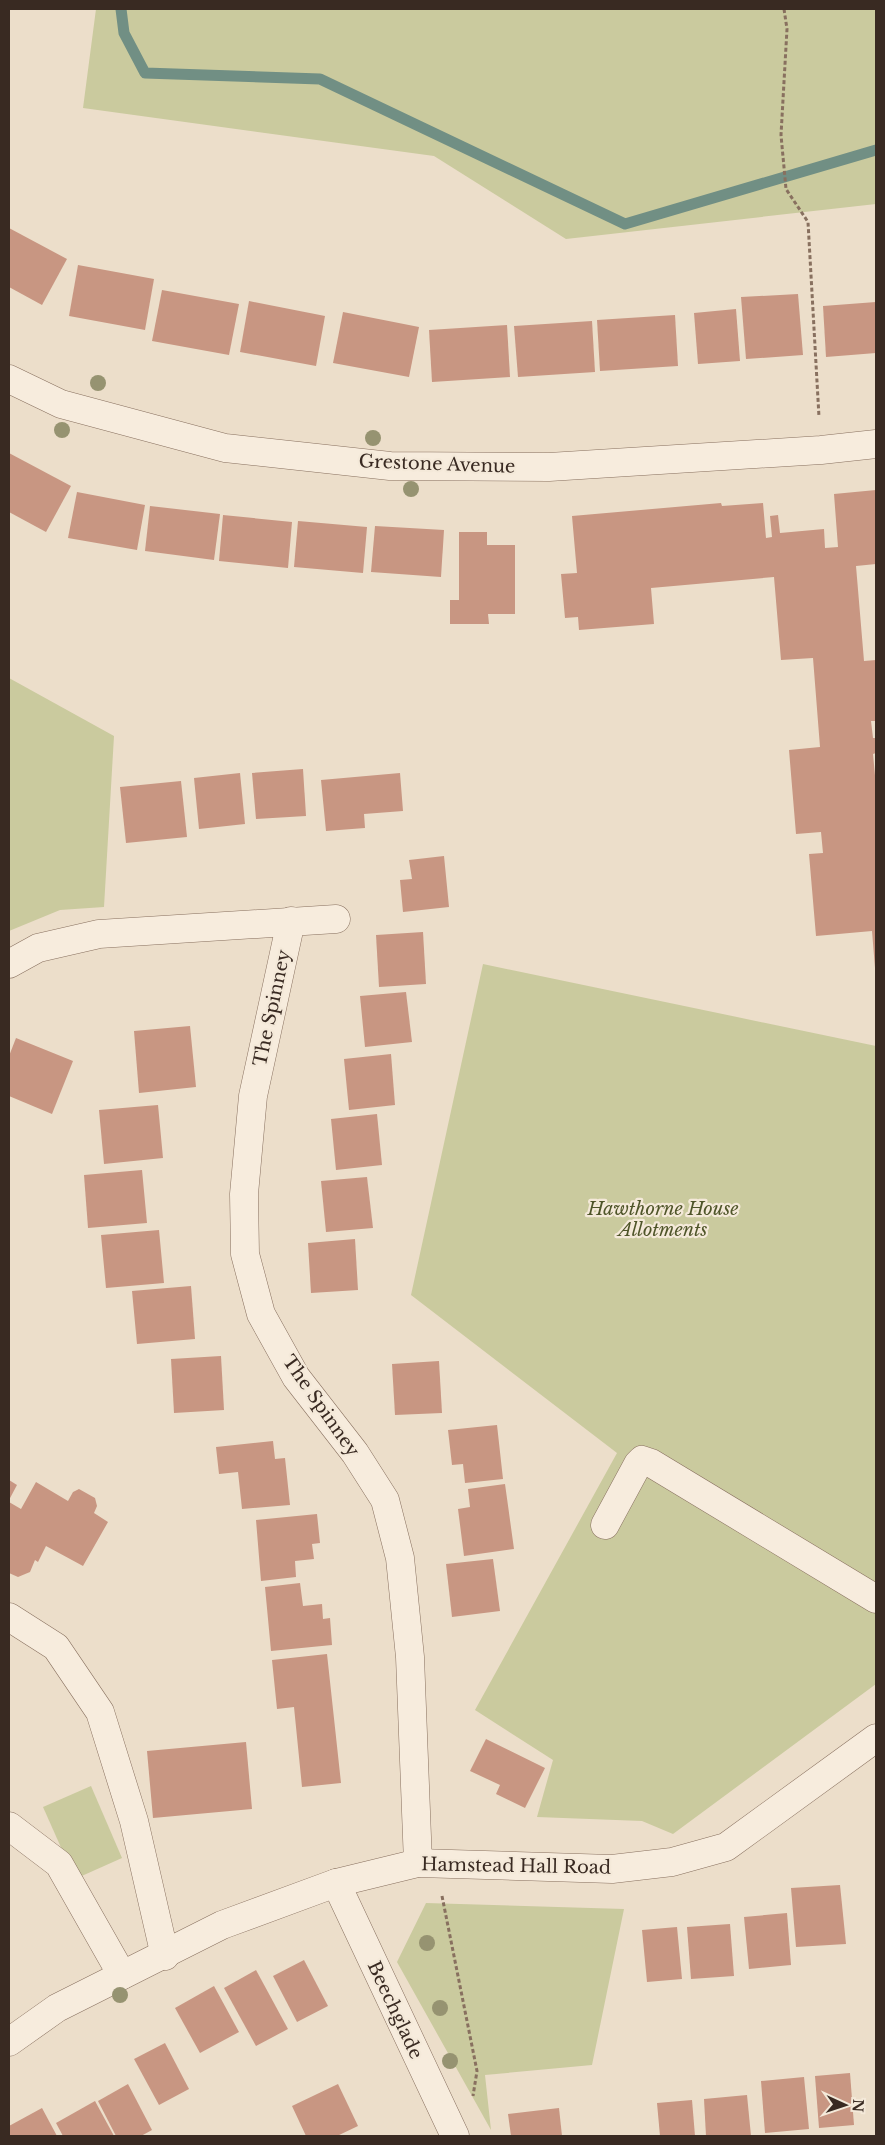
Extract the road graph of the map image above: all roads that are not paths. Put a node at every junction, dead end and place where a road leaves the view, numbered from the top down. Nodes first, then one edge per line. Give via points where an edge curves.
1 (9, 379) edge
2 (876, 444) edge
3 (336, 919) dead end
4 (291, 921) junction
5 (9, 964) edge
6 (605, 1526) dead end
7 (876, 1599) edge
8 (9, 1617) edge
9 (872, 1749) edge
10 (9, 1826) edge
11 (427, 1863) junction
12 (336, 1883) junction
13 (165, 1956) junction
14 (122, 1975) junction
15 (9, 2042) edge
16 (454, 2136) edge

1 - 2 street, Grestone Avenue via 60,404 225,448 390,466 549,467
3 - 4 street, The Spinney
4 - 5 street, The Spinney via 99,934 38,948
4 - 11 street, The Spinney via 253,1096 244,1194 245,1254 261,1314 296,1377 355,1453 385,1500 400,1558
6 - 7 street via 642,1460
8 - 13 street via 56,1647 100,1712 134,1821
9 - 11 street, Hamstead Hall Road via 726,1846 672,1862 612,1869
10 - 14 street via 59,1864
11 - 12 street, Hamstead Hall Road
12 - 13 street, Hamstead Hall Road via 222,1925
12 - 16 street, Beechglade
13 - 14 street, Hamstead Hall Road
14 - 15 street, Hamstead Hall Road via 57,2008

